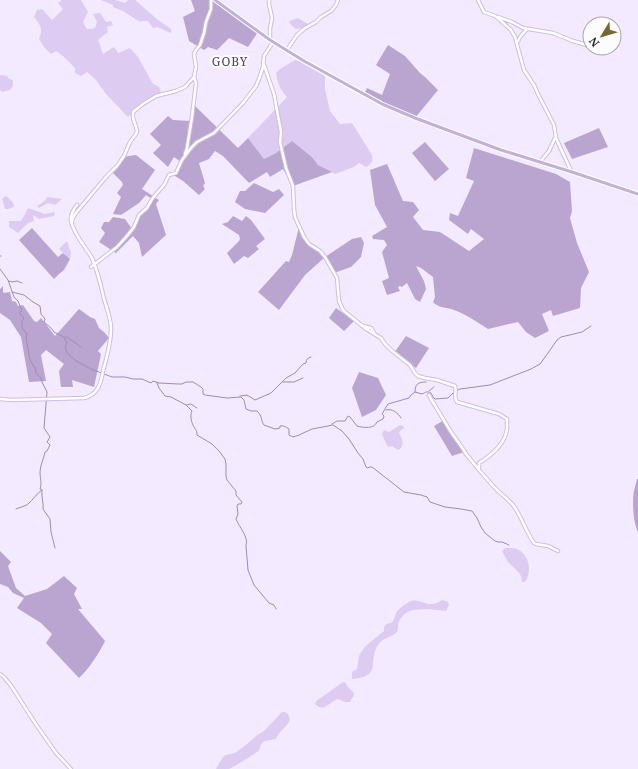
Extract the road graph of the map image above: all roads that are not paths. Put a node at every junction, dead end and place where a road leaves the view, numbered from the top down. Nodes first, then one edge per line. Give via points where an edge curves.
1 (211, 0) edge
2 (215, 0) edge
3 (269, 0) edge
4 (338, 0) edge
5 (478, 0) edge
6 (495, 16) junction
7 (527, 28) junction
8 (272, 41) junction
9 (517, 42) junction
10 (582, 44) edge
11 (287, 50) junction
12 (263, 62) junction
13 (194, 77) junction
14 (556, 138) junction
15 (182, 160) junction
16 (540, 162) junction
17 (572, 172) junction
18 (638, 194) edge
19 (77, 205) dead end
20 (72, 224) junction
21 (94, 264) junction
22 (91, 267) dead end
23 (429, 395) dead end
24 (0, 399) edge
25 (479, 470) junction
26 (558, 551) dead end
27 (0, 674) edge
28 (71, 769) edge

1 - 13 street via 204,33 195,52
2 - 8 main road
3 - 8 street
4 - 11 street via 331,11 297,35
5 - 6 street via 484,12
6 - 7 street
6 - 9 street via 511,30
7 - 9 street
7 - 10 street via 553,33
8 - 11 main road
8 - 12 street
9 - 14 street via 524,70 554,125
11 - 16 main road via 382,104 467,138
12 - 15 street via 256,86 243,103 214,133 197,142
12 - 25 street via 274,94 281,132 280,142 293,186 295,216 304,237 320,251 337,278 338,294 344,311 381,338 418,376 455,386 457,402 499,414 507,419 507,428 500,444 490,456 479,463
13 - 15 street via 196,81 192,117 187,148
13 - 20 street via 185,87 156,96 133,112 136,134 117,166 76,214
14 - 16 street
14 - 17 street
15 - 21 street via 176,173 169,175 147,208 139,215 127,236
16 - 17 main road
17 - 18 main road
19 - 20 street via 71,214
20 - 21 street
21 - 22 street
21 - 24 street via 111,327 97,389 87,398
23 - 25 street via 451,432
25 - 26 street via 512,503 534,543
27 - 28 street via 12,687 56,753

